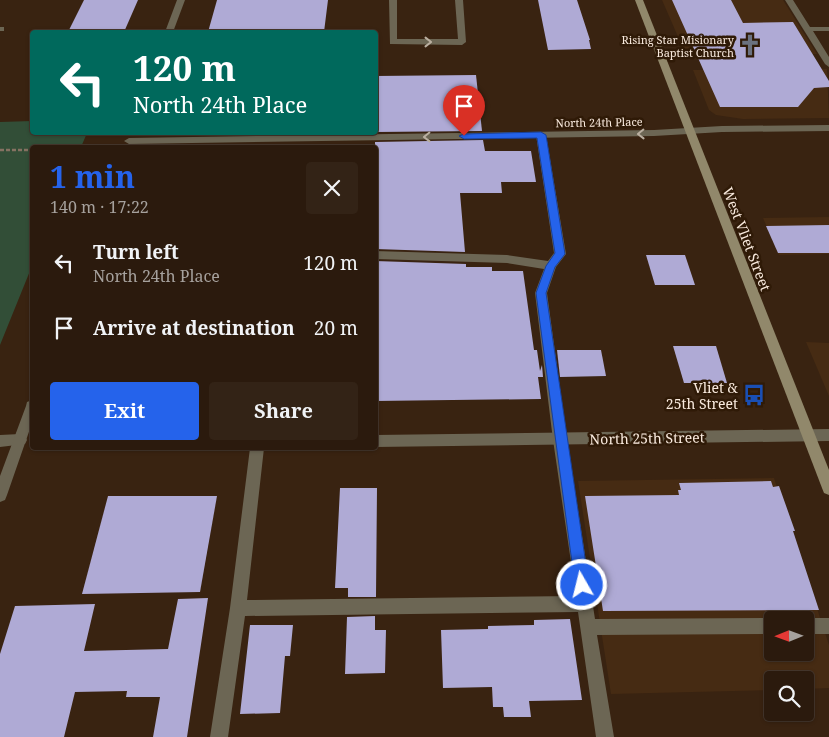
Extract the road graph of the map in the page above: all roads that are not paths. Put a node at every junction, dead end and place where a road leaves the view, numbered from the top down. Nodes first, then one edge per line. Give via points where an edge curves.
1 (180, 0) edge
2 (393, 0) edge
3 (459, 0) edge
4 (639, 0) edge
5 (790, 0) edge
6 (807, 29) junction
7 (829, 29) edge
8 (170, 30) edge
9 (829, 64) edge
10 (829, 128) edge
11 (690, 131) junction
12 (541, 135) junction
13 (129, 140) edge
14 (378, 255) edge
15 (551, 266) junction
16 (30, 417) edge
17 (808, 435) junction
18 (829, 435) edge
19 (26, 440) edge
20 (560, 440) junction
21 (0, 441) edge
22 (378, 441) edge
23 (257, 450) edge
24 (829, 488) edge
25 (0, 495) edge
26 (585, 604) junction
27 (238, 608) junction
28 (764, 626) edge
29 (814, 626) edge
30 (829, 626) edge
31 (589, 628) junction
32 (219, 737) edge
33 (605, 737) edge

1 - 8 street
2 -> 3 street via 393,42 462,42
4 - 11 street, West Vliet Street
5 - 6 street
6 - 7 street
6 - 9 street
10 - 11 street, North 24th Place
11 -> 12 street, North 24th Place
11 - 17 street, West Vliet Street
12 -> 13 street, North 24th Place
12 - 15 street via 560,254
14 - 15 street via 507,259
15 - 20 street via 541,293
16 - 19 street
17 - 18 street, North 25th Street
17 - 20 street, North 25th Street
17 - 24 street, West Vliet Street
19 - 21 street
19 - 25 street
20 - 22 street, North 25th Street
20 - 26 street
23 - 27 street
26 - 27 street
26 - 31 street
27 - 32 street
28 - 31 street
29 - 30 street
31 - 33 street

